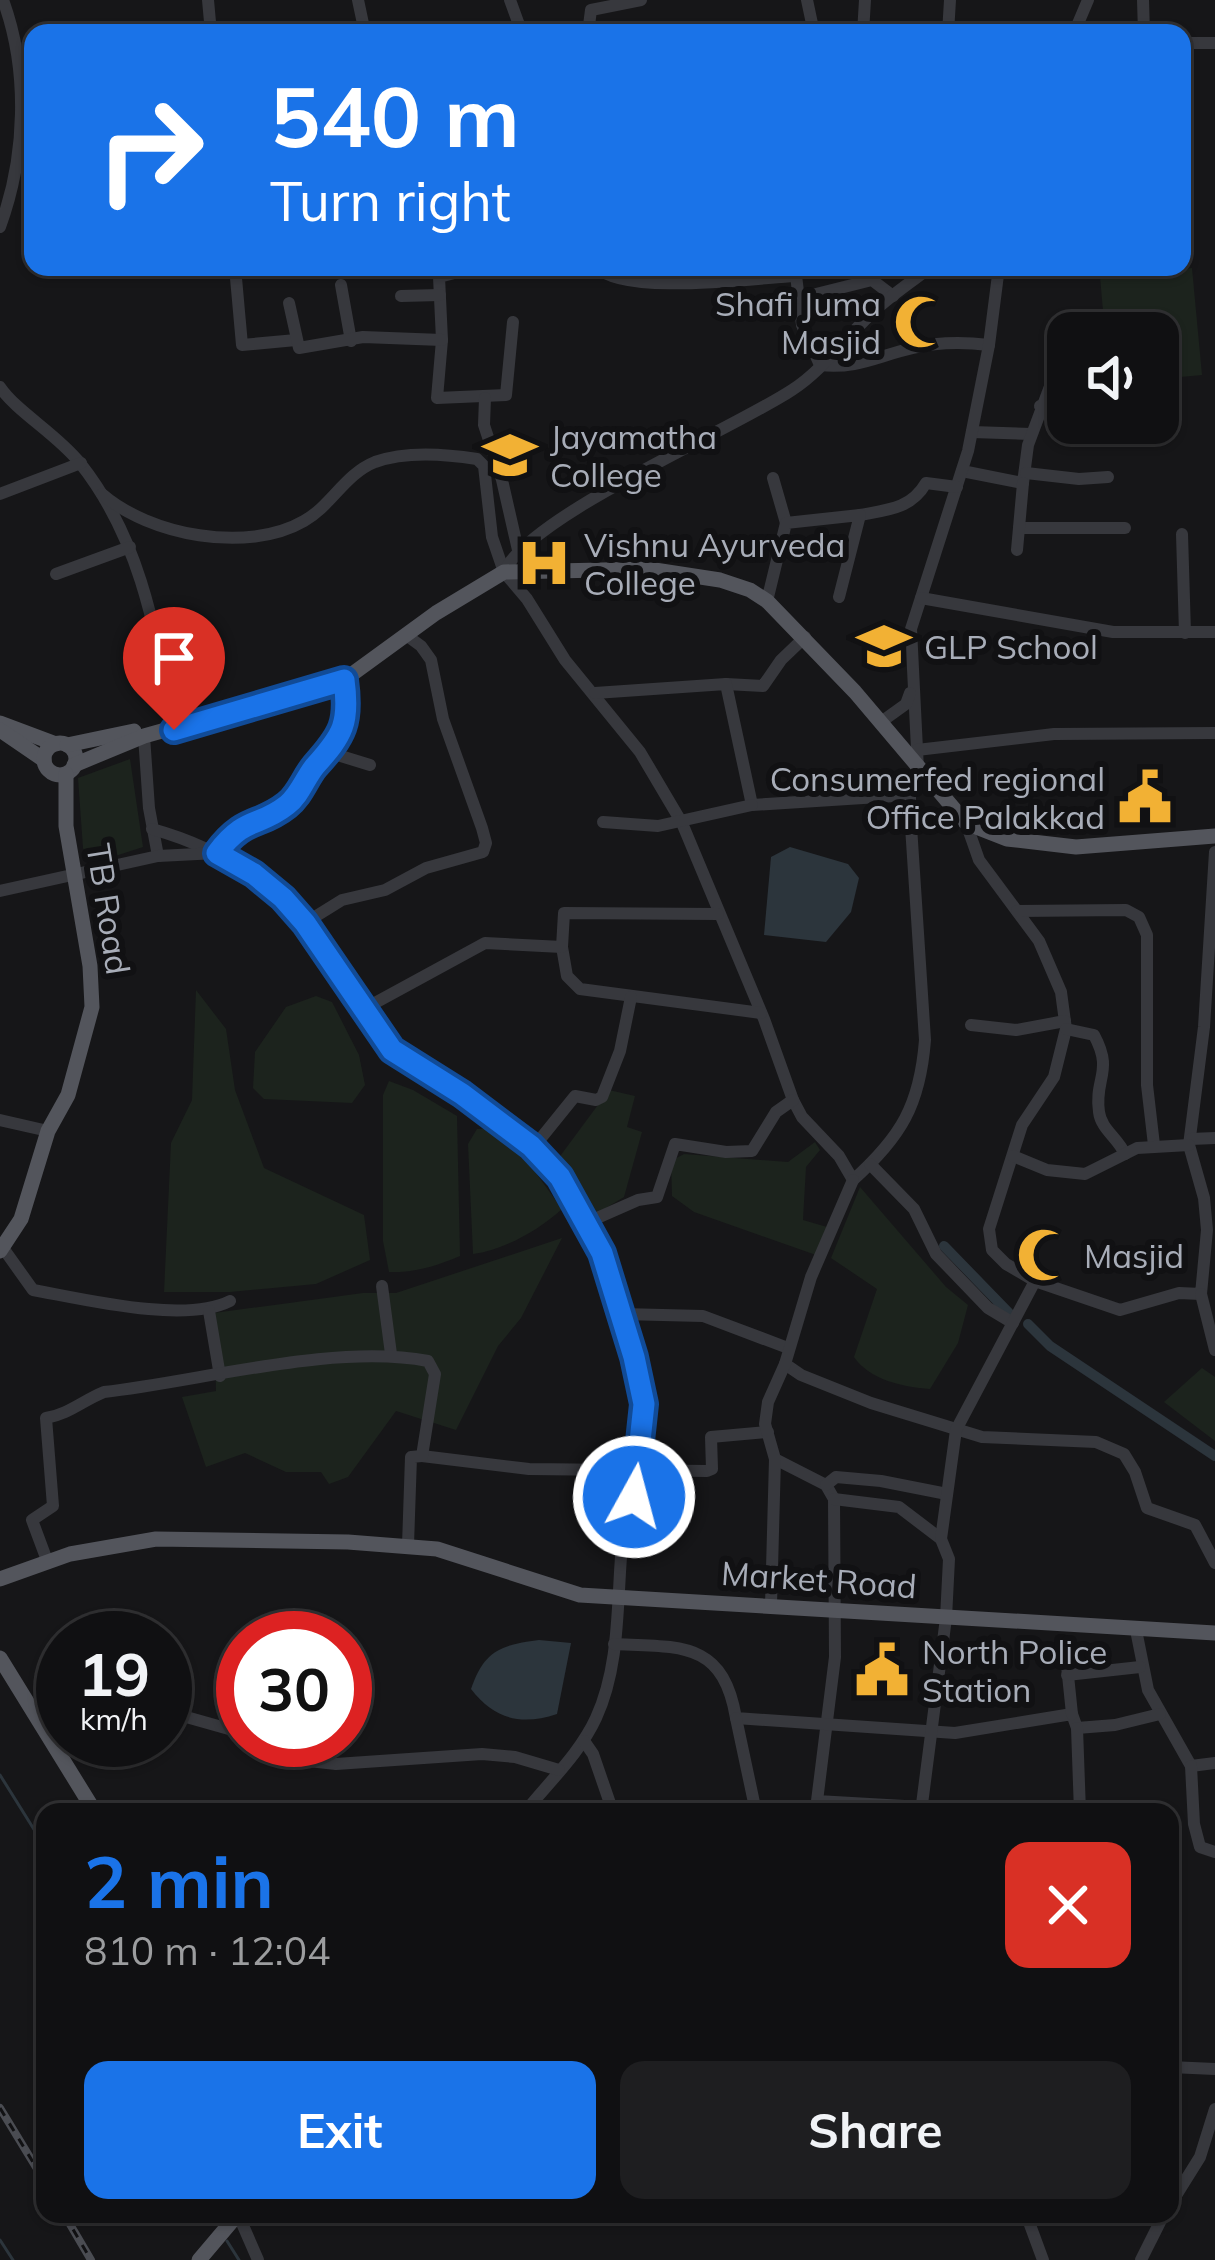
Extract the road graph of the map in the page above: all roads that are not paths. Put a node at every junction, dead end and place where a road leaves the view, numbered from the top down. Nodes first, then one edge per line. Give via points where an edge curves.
1 (3, 0) edge
2 (641, 0) edge
3 (589, 24) edge
4 (14, 30) junction
5 (24, 44) edge
6 (24, 100) edge
7 (24, 134) edge
8 (0, 227) edge
9 (236, 276) edge
10 (444, 276) edge
11 (608, 276) edge
12 (760, 276) edge
13 (796, 276) edge
14 (919, 276) edge
15 (998, 276) edge
16 (341, 285) dead end
17 (440, 295) junction
18 (401, 296) dead end
19 (893, 296) junction
20 (800, 298) junction
21 (289, 304) dead end
22 (513, 322) dead end
23 (296, 340) junction
24 (351, 340) junction
25 (442, 340) junction
26 (989, 345) junction
27 (820, 365) junction
28 (0, 386) edge
29 (1047, 390) edge
30 (485, 398) junction
31 (1040, 406) junction
32 (1047, 407) edge
33 (972, 432) junction
34 (1031, 434) junction
35 (81, 464) junction
36 (962, 471) junction
37 (1108, 477) dead end
38 (773, 478) dead end
39 (1024, 478) junction
40 (957, 487) junction
41 (0, 494) edge
42 (102, 494) junction
43 (1020, 508) junction
44 (860, 515) junction
45 (786, 523) junction
46 (1019, 528) junction
47 (1125, 528) dead end
48 (1041, 529) junction
49 (1181, 534) dead end
50 (130, 547) junction
51 (1017, 550) dead end
52 (514, 564) junction
53 (56, 574) dead end
54 (839, 597) dead end
55 (921, 598) junction
56 (766, 601) junction
57 (1215, 632) edge
58 (1185, 633) junction
59 (406, 634) junction
60 (805, 637) junction
61 (344, 680) junction
62 (726, 684) junction
63 (912, 686) junction
64 (596, 693) junction
65 (881, 722) junction
66 (173, 726) junction
67 (0, 727) edge
68 (1215, 733) edge
69 (144, 736) junction
70 (61, 744) junction
71 (917, 750) junction
72 (331, 753) junction
73 (370, 765) dead end
74 (58, 767) junction
75 (918, 769) junction
76 (910, 795) junction
77 (752, 806) junction
78 (603, 822) dead end
79 (682, 823) junction
80 (966, 824) junction
81 (152, 829) junction
82 (1215, 836) edge
83 (1215, 851) edge
84 (217, 853) junction
85 (158, 856) junction
86 (74, 875) junction
87 (0, 891) edge
88 (1017, 910) junction
89 (718, 914) junction
90 (305, 923) junction
91 (562, 947) junction
92 (631, 997) junction
93 (362, 1010) junction
94 (761, 1013) junction
95 (970, 1025) dead end
96 (1065, 1025) junction
97 (793, 1100) junction
98 (0, 1120) edge
99 (48, 1131) junction
100 (1215, 1138) edge
101 (1190, 1142) junction
102 (1154, 1145) junction
103 (532, 1148) junction
104 (1125, 1154) junction
105 (1013, 1156) junction
106 (870, 1164) junction
107 (853, 1180) junction
108 (588, 1222) junction
109 (2, 1250) edge
110 (1035, 1281) junction
111 (382, 1286) dead end
112 (1201, 1294) junction
113 (230, 1301) dead end
114 (209, 1311) junction
115 (622, 1314) junction
116 (1013, 1323) junction
117 (788, 1348) junction
118 (1215, 1350) edge
119 (391, 1354) junction
120 (785, 1364) junction
121 (220, 1376) junction
122 (956, 1430) junction
123 (768, 1432) junction
124 (422, 1456) junction
125 (776, 1459) junction
126 (639, 1468) junction
127 (826, 1485) junction
128 (946, 1495) junction
129 (834, 1499) junction
130 (940, 1539) junction
131 (407, 1545) junction
132 (48, 1563) junction
133 (1215, 1563) edge
134 (0, 1579) edge
135 (619, 1598) junction
136 (770, 1605) junction
137 (837, 1609) junction
138 (946, 1618) junction
139 (1136, 1630) junction
140 (1215, 1633) edge
141 (614, 1644) junction
142 (1066, 1656) dead end
143 (0, 1658) edge
144 (1141, 1667) junction
145 (1067, 1676) junction
146 (36, 1707) edge
147 (32, 1708) junction
148 (1160, 1714) junction
149 (736, 1718) junction
150 (1074, 1721) junction
151 (829, 1725) junction
152 (933, 1732) junction
153 (584, 1741) junction
154 (372, 1762) edge
155 (1215, 1763) edge
156 (1191, 1766) junction
157 (559, 1770) junction
158 (90, 1803) edge
159 (540, 1803) edge
160 (610, 1803) edge
161 (753, 1803) edge
162 (830, 1803) edge
163 (923, 1803) edge
164 (1079, 1803) edge
165 (1215, 1852) edge
166 (1179, 2067) edge
167 (1215, 2069) edge
168 (1215, 2110) edge
169 (1179, 2190) edge
170 (231, 2223) edge
171 (242, 2223) edge
172 (1028, 2223) edge
173 (1160, 2223) edge
174 (1038, 2258) edge
175 (200, 2260) edge
176 (258, 2260) edge
177 (1141, 2260) edge

1 - 4 street
2 - 3 street via 591,10
4 - 5 street
4 - 6 street
7 - 8 street
9 - 23 street via 242,345
10 - 17 street
11 - 12 street via 689,284
13 - 20 street
14 - 19 street
15 - 26 street
16 - 24 street
17 - 18 street
17 - 25 street
19 - 20 street via 872,280
19 - 27 street
20 - 27 street
21 - 23 street
22 - 30 street via 506,395
23 - 24 street via 306,349
24 - 25 street
25 - 30 street via 437,398
26 - 27 street via 949,343 851,368
26 - 33 street
27 - 52 street via 797,387 596,497
28 - 35 street
29 - 31 street
30 - 52 street
31 - 32 street
31 - 34 street
33 - 34 street
33 - 36 street
34 - 39 street
35 - 41 street
35 - 42 street
36 - 39 street
36 - 40 street
37 - 39 street
38 - 45 street
39 - 43 street
40 - 44 street via 926,483 900,508
40 - 55 street
42 - 50 street
42 - 52 street via 168,527 247,536 304,521 374,463 477,459 492,537
43 - 46 street
43 - 48 street
44 - 45 street
44 - 54 street
45 - 56 street
46 - 48 street
46 - 51 street
47 - 48 street
49 - 58 street
50 - 53 street
50 - 66 street
52 - 56 main road via 648,569 720,580
52 - 59 main road
52 - 64 street via 565,660
55 - 58 street via 1113,632
55 - 63 street via 911,629
56 - 60 main road
57 - 58 street
59 - 61 main road
59 - 66 main road via 342,673
59 - 90 street via 431,660 483,852 329,905
60 - 62 street via 763,686
60 - 65 main road
61 - 66 main road
61 - 72 street via 347,707
62 - 64 street
62 - 77 street
63 - 65 street via 906,704
63 - 71 street
64 - 79 street
65 - 75 main road
66 - 69 main road
66 - 70 main road
67 - 70 main road
67 - 74 main road
68 - 71 street via 1054,734
69 - 74 main road
69 - 81 street
70 - 74 main road via 46,752
70 - 74 main road, TB Road via 74,751
71 - 75 street
72 - 73 street
72 - 84 street via 286,806 238,826
74 - 86 main road, TB Road
75 - 76 street
75 - 80 main road
76 - 77 street
76 - 106 street via 922,1078 902,1130
77 - 79 street
78 - 79 street
79 - 89 street
80 - 82 main road via 1076,848
80 - 88 street via 979,860
81 - 84 street
81 - 85 street
83 - 101 street
84 - 85 street
84 - 90 street via 254,874
85 - 86 street
86 - 87 street
86 - 99 main road, TB Road via 92,1007 68,1095
88 - 96 street via 1039,941
88 - 102 street via 1126,910 1139,917 1148,934
89 - 91 street via 563,914
89 - 94 street
90 - 93 street
91 - 92 street via 573,986
91 - 93 street via 485,943
92 - 94 street
92 - 103 street via 602,1097 575,1096
93 - 103 street via 392,1050
94 - 97 street
95 - 96 street
96 - 104 street via 1094,1034 1103,1051 1098,1109
96 - 105 street via 1054,1077 1022,1124
97 - 107 street
97 - 108 street via 752,1151 675,1144 657,1197
98 - 99 street
99 - 109 main road, TB Road via 21,1219
100 - 101 street
101 - 102 street
101 - 112 street via 1207,1230
102 - 104 street
103 - 108 street
104 - 105 street via 1085,1174
105 - 110 street via 989,1229 992,1250
106 - 107 street
106 - 116 street via 914,1209 936,1254
107 - 117 street
108 - 115 street
109 - 114 street via 33,1290
110 - 112 street via 1120,1310
110 - 116 street
111 - 119 street
112 - 118 street
113 - 114 street
114 - 121 street
115 - 117 street via 703,1316
115 - 126 street via 644,1404
116 - 122 street
117 - 120 street
119 - 121 street
119 - 124 street via 428,1361 435,1374
120 - 122 street
120 - 123 street via 768,1402
121 - 132 street via 104,1392 46,1418 53,1506 32,1520
122 - 128 street
122 - 133 street via 1010,1441 1096,1442 1124,1454 1147,1508 1195,1526
123 - 125 street
123 - 126 street via 711,1437 707,1472
124 - 126 street via 529,1469
124 - 131 street via 411,1457
125 - 127 street
125 - 136 street
126 - 135 street
127 - 128 street via 854,1478
127 - 129 street
128 - 130 street
129 - 130 street via 899,1507
129 - 137 street
130 - 138 street via 949,1559
131 - 132 main road, Market Road via 155,1540
131 - 135 main road, Market Road via 580,1595
132 - 134 main road, Market Road
135 - 136 main road, Market Road
135 - 141 street
136 - 137 main road, Market Road
137 - 138 main road, Market Road
137 - 151 street
138 - 139 main road, Market Road
138 - 152 street
139 - 140 main road, Market Road
139 - 144 street
141 - 149 street via 690,1651 713,1662
141 - 153 street
142 - 145 street
143 - 147 main road
144 - 145 street
144 - 148 street
145 - 150 street
146 - 147 street
147 - 158 main road
148 - 150 street via 1115,1725
148 - 156 street
149 - 151 street
149 - 161 street
150 - 152 street
150 - 164 street
151 - 152 street
151 - 162 street via 817,1802
152 - 163 street
153 - 157 street
153 - 160 street
154 - 157 street via 482,1754
155 - 156 street
156 - 165 street via 1200,1847
157 - 159 street
166 - 167 street
168 - 169 street
170 - 175 main road, bridge
171 - 176 street
172 - 174 street
173 - 177 street

